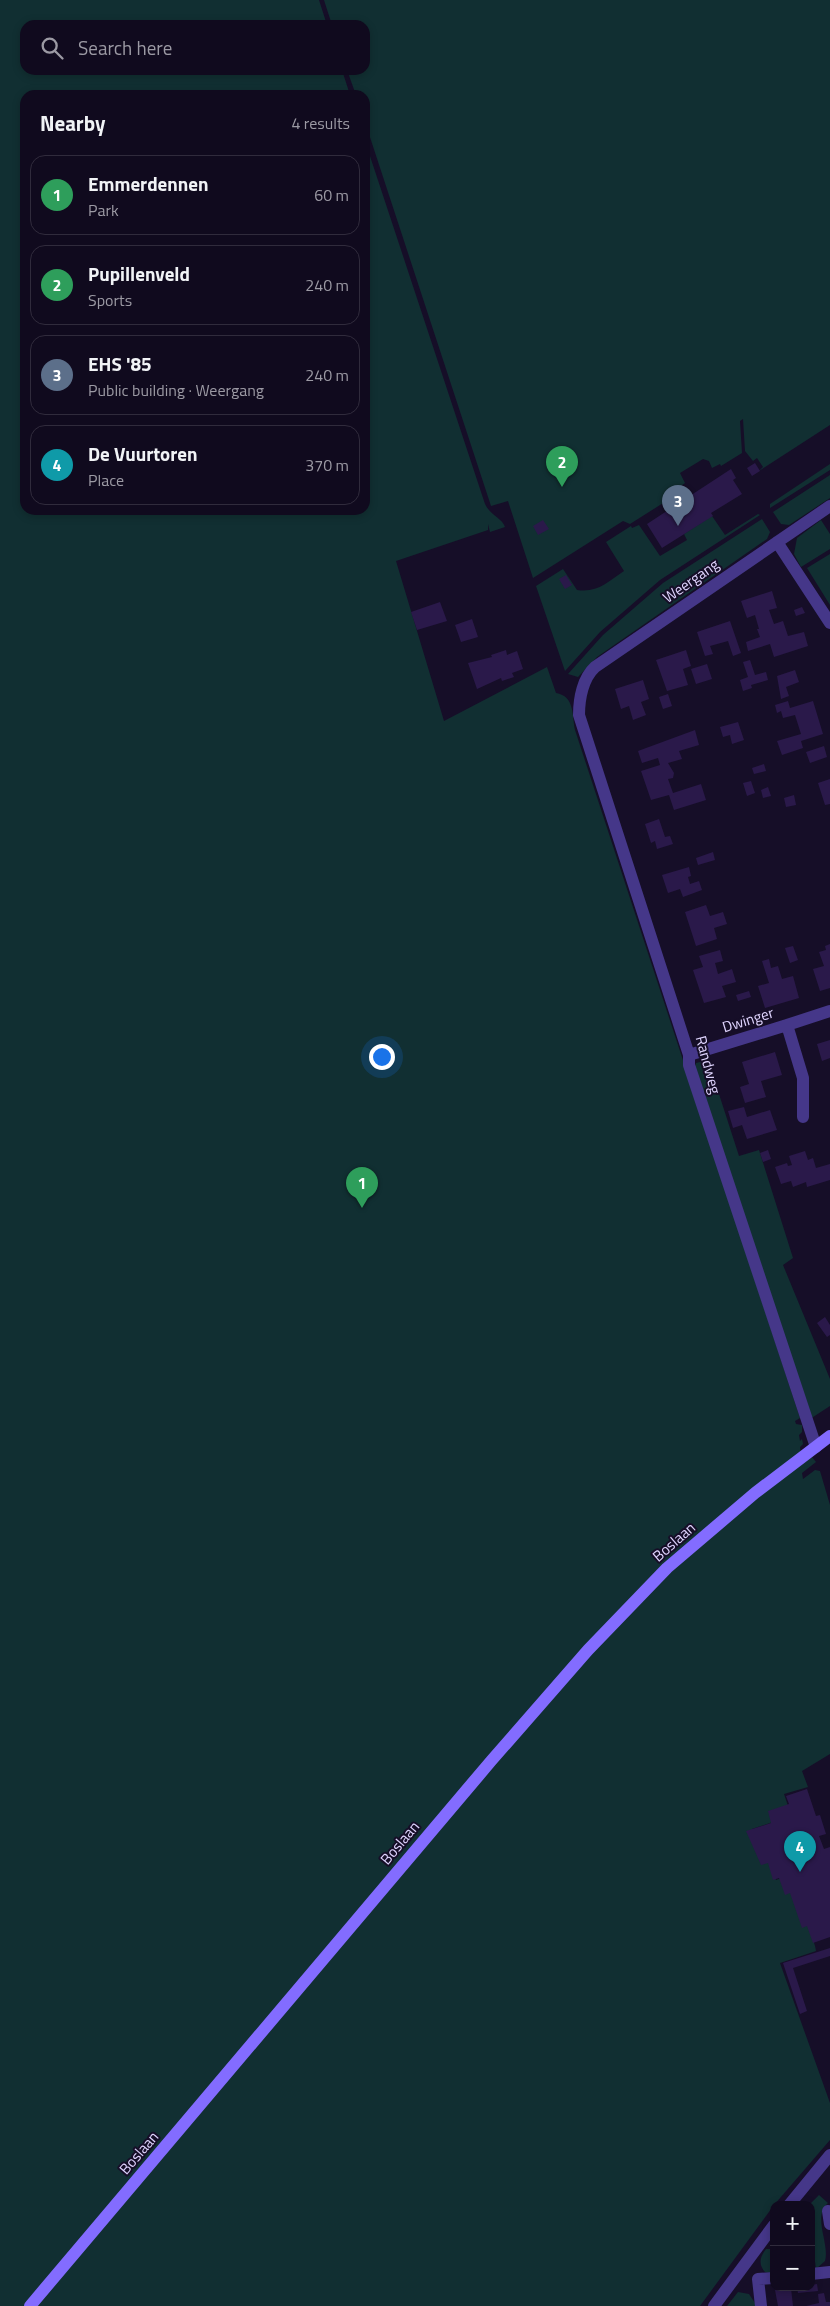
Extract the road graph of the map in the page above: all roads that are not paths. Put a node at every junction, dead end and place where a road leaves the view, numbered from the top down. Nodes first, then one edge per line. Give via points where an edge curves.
1 (830, 506) edge
2 (777, 542) junction
3 (830, 623) edge
4 (582, 691) joint
5 (830, 1011) edge
6 (787, 1025) junction
7 (690, 1055) junction
8 (803, 1117) dead end
9 (830, 1436) edge
10 (816, 1447) junction
11 (830, 2155) edge
12 (792, 2201) edge
13 (828, 2211) dead end
14 (830, 2224) edge
15 (770, 2230) edge
16 (742, 2267) junction
17 (830, 2272) edge
18 (815, 2274) edge
19 (770, 2278) edge
20 (758, 2279) junction
21 (30, 2306) edge
22 (714, 2306) edge
23 (762, 2306) edge

1 - 2 street, Weergang
2 - 3 street
2 - 4 street, Weergang via 595,667 589,672
4 - 7 street, Randweg via 580,725
5 - 6 street, Dwinger
6 - 7 street, Dwinger
6 - 8 street, Dwinger via 803,1078
7 - 10 street, Randweg via 689,1065
9 - 10 main road, Boslaan
10 - 21 main road, Boslaan via 754,1493 667,1568 588,1650
11 - 12 street
13 - 14 street
15 - 16 street
16 - 20 street
16 - 22 street
17 - 18 street
19 - 20 street
20 - 23 street

